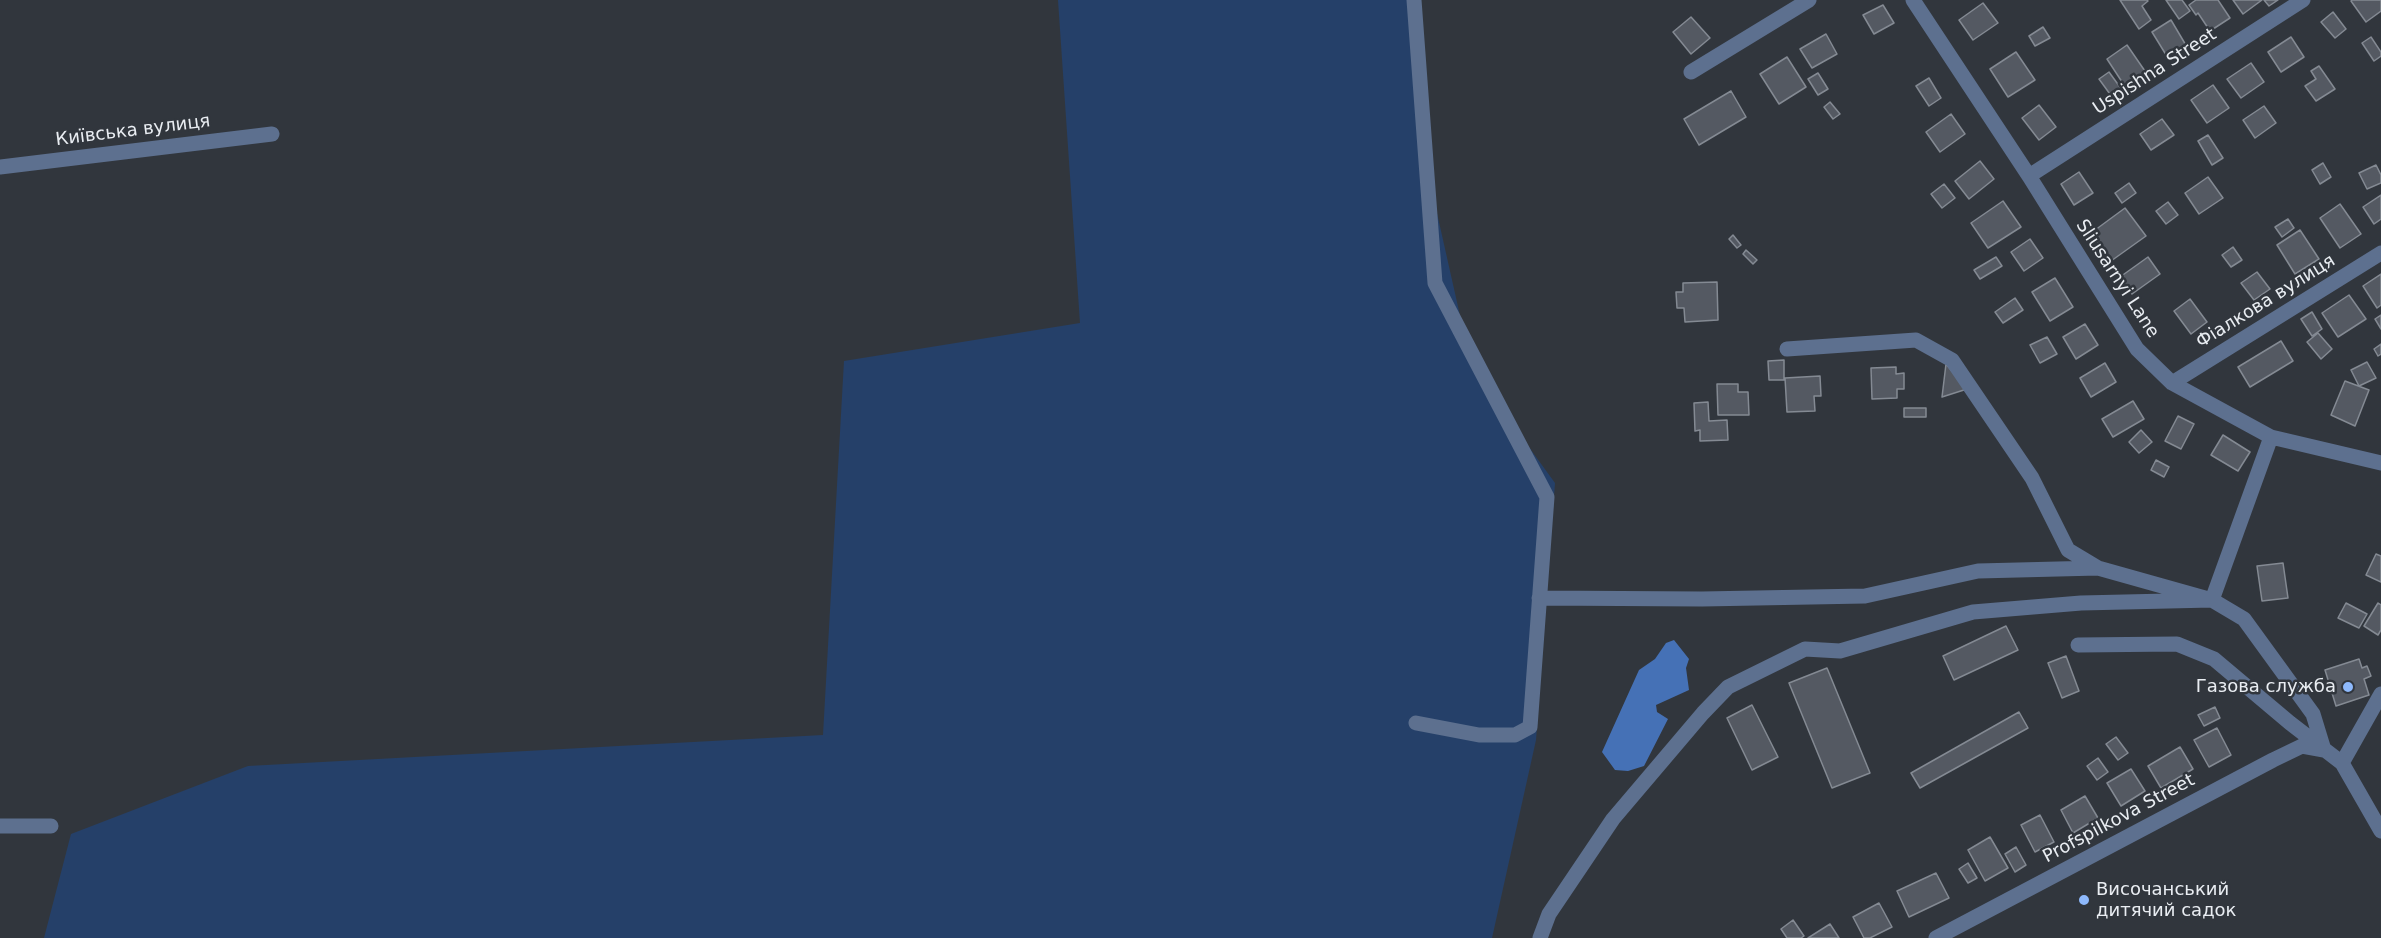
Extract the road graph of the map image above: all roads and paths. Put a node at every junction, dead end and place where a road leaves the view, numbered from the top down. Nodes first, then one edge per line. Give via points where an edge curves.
1 (1414, 0) edge
2 (1809, 0) edge
3 (1913, 0) edge
4 (2303, 0) edge
5 (1691, 72) dead end
6 (272, 134) dead end
7 (0, 167) edge
8 (2029, 176) junction
9 (2381, 253) edge
10 (1787, 349) dead end
11 (2172, 383) junction
12 (2271, 437) junction
13 (2381, 463) edge
14 (2097, 568) junction
15 (1539, 598) junction
16 (2212, 600) junction
17 (2078, 645) dead end
18 (2381, 694) edge
19 (1416, 723) dead end
20 (2324, 750) junction
21 (2342, 763) junction
22 (0, 826) edge
23 (51, 826) dead end
24 (2381, 831) edge
25 (1540, 938) edge
26 (1936, 938) edge

1 - 15 street via 1435,283 1547,497
2 - 5 street
3 - 8 street, Sliusarnyi Lane
4 - 8 street, Uspishna Street
6 - 7 street, Київська вулиця
8 - 11 street, Sliusarnyi Lane via 2137,349
9 - 11 street, Фіалкова вулиця
10 - 14 street via 1916,340 1952,360 2032,478 2068,550
11 - 12 street, Sliusarnyi Lane
12 - 13 street, Sliusarnyi Lane
12 - 16 street
14 - 15 street via 1978,571 1865,596
14 - 16 street
15 - 19 street via 1530,727 1515,735 1479,735
16 - 20 street via 2244,619 2313,714
16 - 25 street via 2081,603 1973,612 1840,651 1805,649 1728,687 1613,819 1549,914
17 - 20 street via 2177,644 2214,658
18 - 21 street
20 - 21 street
20 - 26 street, Profspilkova Street via 2302,746 2273,760
21 - 24 street
22 - 23 street

